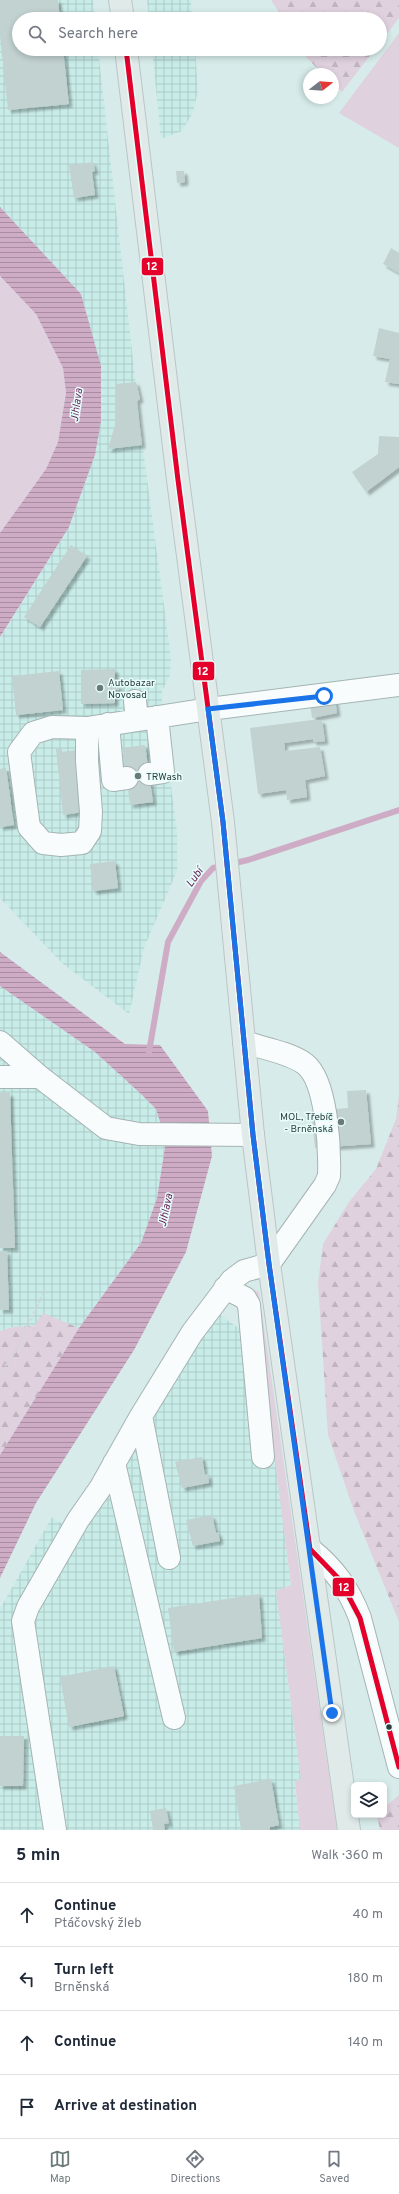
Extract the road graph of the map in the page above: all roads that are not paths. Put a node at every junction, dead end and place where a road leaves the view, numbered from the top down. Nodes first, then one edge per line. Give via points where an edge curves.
1 (120, 0) edge
2 (122, 12) edge
3 (127, 56) edge
4 (399, 685) edge
5 (208, 709) junction
6 (143, 713) junction
7 (108, 724) junction
8 (87, 728) junction
9 (149, 774) dead end
10 (127, 778) dead end
11 (0, 1042) edge
12 (244, 1042) junction
13 (0, 1077) edge
14 (40, 1077) junction
15 (253, 1135) junction
16 (269, 1264) junction
17 (225, 1288) junction
18 (141, 1416) junction
19 (263, 1457) dead end
20 (114, 1463) junction
21 (310, 1549) junction
22 (169, 1558) dead end
23 (174, 1718) dead end
24 (399, 1766) edge
25 (54, 1830) edge
26 (349, 1830) edge

1 - 2 main road
3 - 5 main road
4 - 5 street
5 - 6 street
5 - 12 main road via 223,822
6 - 7 street
6 - 9 street via 163,772
7 - 8 street
7 - 10 street via 113,780
8 - 8 street via 52,727 33,733 19,752 29,828 43,843 82,843 90,831
11 - 14 street
12 - 15 main road
12 - 16 street via 305,1064 319,1082 323,1100 329,1176
13 - 14 street
14 - 15 street via 106,1128 139,1134
15 - 16 main road
16 - 17 street via 244,1271
16 - 21 main road
17 - 18 street via 192,1333
17 - 19 street via 245,1298 249,1305
18 - 20 street
18 - 22 street
20 - 23 street
20 - 25 street via 43,1580 23,1621
21 - 24 street via 333,1570 353,1601 360,1618
21 - 26 main road

